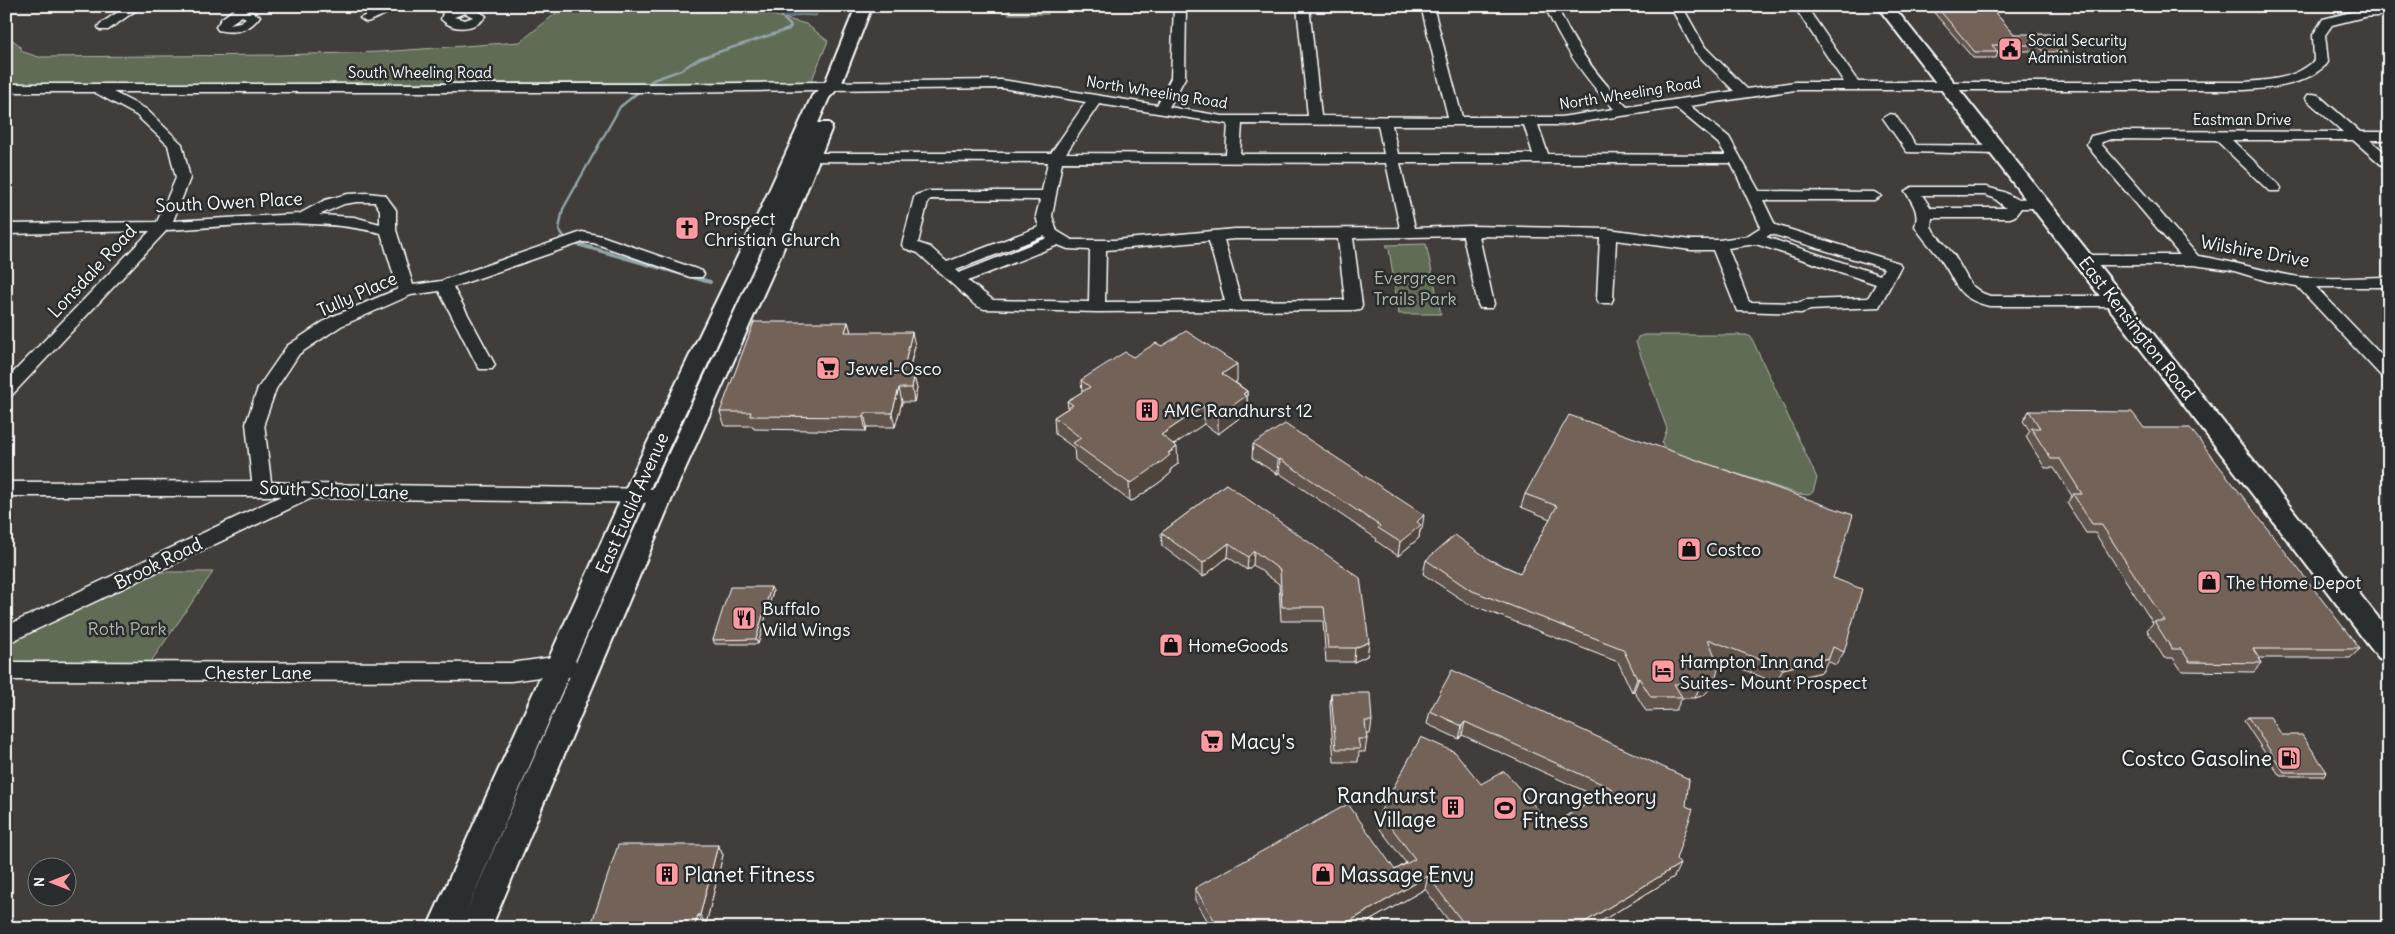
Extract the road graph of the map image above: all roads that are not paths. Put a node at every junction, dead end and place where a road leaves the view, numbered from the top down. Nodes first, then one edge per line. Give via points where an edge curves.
1 (136, 6) edge
2 (398, 6) edge
3 (439, 6) edge
4 (864, 6) edge
5 (1180, 6) edge
6 (1303, 6) edge
7 (1426, 6) edge
8 (1551, 6) edge
9 (1676, 6) edge
10 (1800, 6) edge
11 (1885, 6) edge
12 (2389, 11) edge
13 (452, 12) dead end
14 (366, 18) dead end
15 (104, 27) dead end
16 (833, 85) junction
17 (1853, 85) junction
18 (1947, 86) junction
19 (6, 88) edge
20 (95, 88) junction
21 (1742, 92) junction
22 (2313, 98) dead end
23 (1094, 99) junction
24 (1678, 103) junction
25 (1161, 110) junction
26 (1624, 112) junction
27 (1890, 118) dead end
28 (1315, 120) junction
29 (1235, 121) junction
30 (1456, 121) junction
31 (1530, 121) junction
32 (1384, 122) junction
33 (2220, 136) junction
34 (2356, 136) junction
35 (2389, 136) edge
36 (1999, 150) junction
37 (812, 157) junction
38 (1056, 158) junction
39 (1233, 158) junction
40 (1392, 159) junction
41 (1542, 159) junction
42 (1735, 159) junction
43 (2389, 164) edge
44 (2274, 188) dead end
45 (1754, 195) junction
46 (1047, 196) junction
47 (1874, 196) dead end
48 (2040, 203) junction
49 (2013, 204) junction
50 (1924, 213) junction
51 (302, 218) junction
52 (163, 226) junction
53 (1770, 228) junction
54 (6, 229) edge
55 (388, 230) junction
56 (1408, 231) junction
57 (1470, 231) junction
58 (1053, 234) junction
59 (1345, 234) junction
60 (1608, 234) junction
61 (1215, 235) junction
62 (1754, 238) junction
63 (1720, 245) junction
64 (1098, 246) junction
65 (2085, 260) junction
66 (2193, 260) junction
67 (952, 273) junction
68 (696, 274) dead end
69 (1885, 282) junction
70 (2302, 282) junction
71 (2389, 282) edge
72 (444, 285) junction
73 (407, 292) junction
74 (1605, 299) dead end
75 (2116, 301) junction
76 (1486, 304) dead end
77 (1234, 305) junction
78 (1354, 305) joint
79 (1097, 307) junction
80 (486, 365) dead end
81 (2389, 374) edge
82 (6, 391) edge
83 (262, 488) junction
84 (6, 489) edge
85 (309, 491) junction
86 (634, 496) junction
87 (661, 496) junction
88 (6, 636) edge
89 (2389, 651) edge
90 (6, 672) edge
91 (566, 673) junction
92 (443, 928) edge
93 (475, 928) edge

1 - 15 street
2 - 14 street
3 - 13 street
4 - 16 main road, East Euclid Avenue
5 - 25 street via 1178,78
6 - 28 street
7 - 30 street
8 - 26 street via 1579,63
9 - 21 street via 1700,49
10 - 17 street
11 - 18 main road, East Kensington Road
12 - 18 street, North Wheeling Road via 2357,14 2327,22 2319,34 2321,62 2309,74 2290,82 2246,86
16 - 20 street, South Wheeling Road
16 - 23 street, North Wheeling Road via 1002,84
16 - 37 main road, East Euclid Avenue via 835,98
16 - 86 main road, East Euclid Avenue via 821,96
17 - 18 street, North Wheeling Road
17 - 21 street, North Wheeling Road via 1795,86
18 - 36 main road, East Kensington Road
19 - 20 street, South Wheeling Road
20 - 52 street, Lonsdale Road via 141,112 175,144 184,178
21 - 24 street, North Wheeling Road
22 - 34 street
23 - 25 street, North Wheeling Road
23 - 38 street
24 - 26 street, North Wheeling Road
24 - 42 street via 1724,140
25 - 29 street, North Wheeling Road
26 - 31 street, North Wheeling Road via 1578,120
27 - 36 street via 1912,149
28 - 29 street, North Wheeling Road
28 - 32 street, North Wheeling Road
29 - 39 street
30 - 31 street, North Wheeling Road
30 - 32 street, North Wheeling Road
31 - 41 street
32 - 40 street
33 - 34 street, Eastman Drive
33 - 44 street
33 - 66 street, Eastman Drive via 2112,135 2096,139 2094,144
34 - 35 street, Eastman Drive
34 - 43 street
36 - 48 main road, East Kensington Road
37 - 38 street
37 - 87 main road, East Euclid Avenue
38 - 39 street
38 - 46 street
39 - 40 street
40 - 41 street
40 - 56 street
41 - 42 street
42 - 45 street
45 - 47 street
45 - 53 street
46 - 58 street via 1044,216
46 - 67 street via 929,195 921,198 910,245 924,250
48 - 49 street
48 - 65 main road, East Kensington Road
49 - 50 street via 2010,213
49 - 50 street via 1986,191 1912,191
50 - 75 street via 1925,231 1948,258 1965,288 1982,300
51 - 52 street, South Owen Place
51 - 55 street, South Owen Place via 354,222
51 - 55 street via 332,202 357,195 380,198 388,210
52 - 54 street, South Owen Place
52 - 82 street, Lonsdale Road
53 - 62 street
53 - 69 street via 1893,266
55 - 73 street
56 - 57 street
56 - 59 street
57 - 60 street
57 - 76 street
58 - 64 street via 1080,246
58 - 67 street
59 - 61 street
59 - 78 street
60 - 63 street via 1691,246
60 - 74 street
61 - 64 street
61 - 77 street
62 - 63 street
62 - 69 street
63 - 69 street via 1743,307 1801,308 1873,303
64 - 79 street
65 - 66 street, Wilshire Drive
65 - 75 main road, East Kensington Road
66 - 70 street, Wilshire Drive
67 - 79 street via 981,301 990,304
68 - 72 street, Tully Place via 597,239 582,237
70 - 71 street, Wilshire Drive
70 - 81 street
72 - 73 street, Tully Place
72 - 80 street
73 - 83 street, Tully Place via 335,322 293,350 267,388 255,423
75 - 89 main road, East Kensington Road
77 - 78 street
77 - 79 street
83 - 84 street, South School Lane
83 - 85 street, South School Lane
85 - 86 street, South School Lane
85 - 88 street, Brook Road
86 - 87 street, South School Lane
86 - 91 main road, East Euclid Avenue
87 - 91 main road, East Euclid Avenue
90 - 91 street, Chester Lane via 511,672 536,680
91 - 92 main road, East Euclid Avenue
91 - 93 main road, East Euclid Avenue

